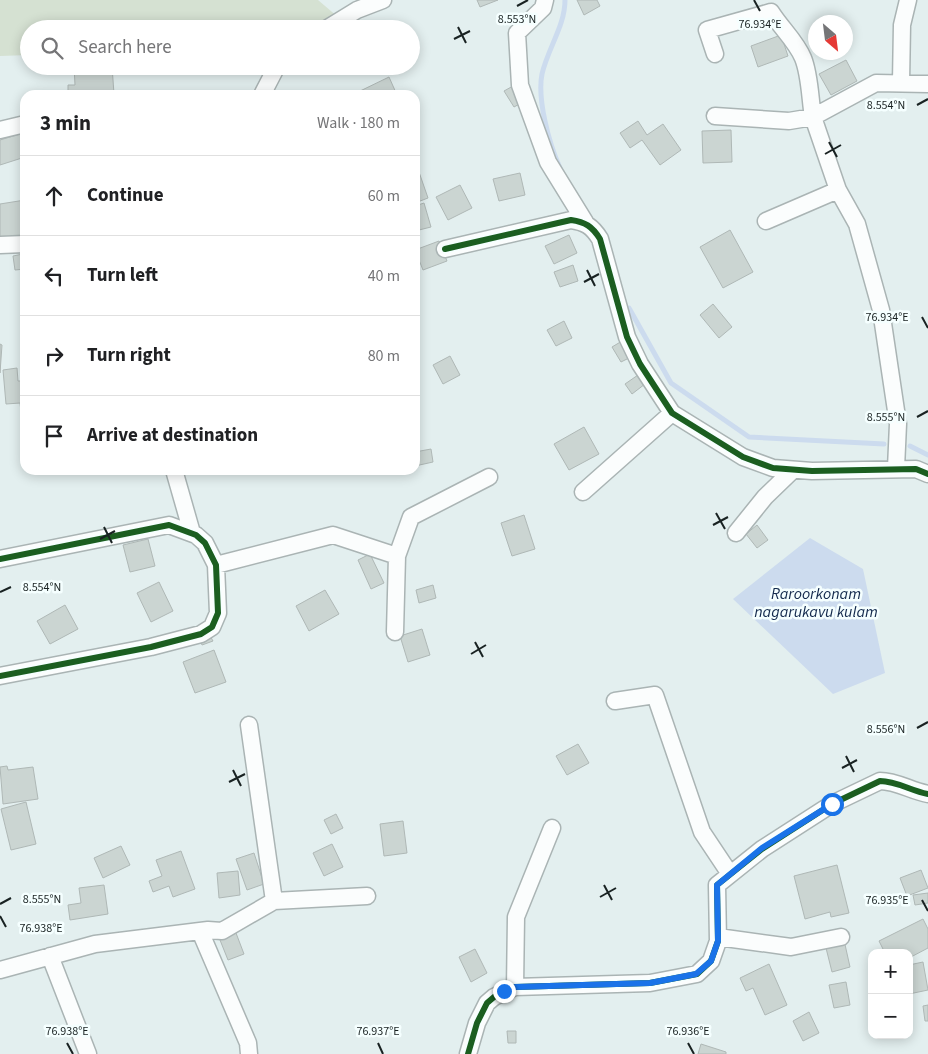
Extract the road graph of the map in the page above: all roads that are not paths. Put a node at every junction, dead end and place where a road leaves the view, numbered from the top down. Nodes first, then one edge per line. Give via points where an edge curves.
1 (383, 0) edge
2 (545, 0) edge
3 (908, 0) edge
4 (341, 20) edge
5 (715, 54) dead end
6 (272, 75) edge
7 (901, 82) junction
8 (928, 84) edge
9 (265, 90) edge
10 (715, 116) dead end
11 (813, 117) junction
12 (20, 125) edge
13 (0, 130) edge
14 (838, 190) junction
15 (766, 221) dead end
16 (585, 222) junction
17 (20, 244) edge
18 (0, 245) edge
19 (445, 249) dead end
20 (672, 413) junction
21 (896, 468) junction
22 (793, 470) junction
23 (928, 474) edge
24 (175, 475) edge
25 (489, 477) dead end
26 (583, 492) dead end
27 (192, 533) junction
28 (736, 533) dead end
29 (397, 556) junction
30 (0, 559) edge
31 (216, 565) junction
32 (395, 632) dead end
33 (0, 676) edge
34 (615, 701) dead end
35 (249, 725) dead end
36 (928, 794) edge
37 (552, 828) dead end
38 (730, 874) junction
39 (367, 896) dead end
40 (274, 901) junction
41 (200, 931) junction
42 (718, 937) junction
43 (841, 937) dead end
44 (50, 956) junction
45 (0, 970) edge
46 (515, 987) junction
47 (88, 1054) edge
48 (248, 1054) edge
49 (468, 1054) edge

1 - 4 street
2 - 16 street via 543,8 517,33 520,85 548,162
3 - 7 street via 902,25
5 - 11 street via 707,30 771,12 804,60
6 - 9 street
7 - 8 street
7 - 11 street via 876,83
10 - 11 street via 789,121
11 - 14 street
12 - 13 street
14 - 15 street
14 - 21 street via 857,224 881,310 898,424
16 - 19 street via 571,220
16 - 20 street via 600,239 627,338
17 - 18 street
20 - 22 street via 743,457 774,468
20 - 26 street
21 - 22 street
21 - 23 street via 916,469
22 - 28 street via 765,497
24 - 27 street
25 - 29 street via 411,517
27 - 30 street via 169,525
27 - 31 street via 205,543
29 - 31 street via 333,535
29 - 32 street
31 - 33 street via 218,613 212,626 201,634
34 - 38 street via 655,695 702,832
35 - 40 street
36 - 38 street via 880,781 832,804 762,848
37 - 46 street via 516,917
38 - 42 street via 716,889
39 - 40 street
40 - 41 street via 222,931
41 - 44 street via 95,944
41 - 48 street via 248,1044
42 - 43 street via 791,947
42 - 46 street via 711,961 696,974 650,983
44 - 45 street
44 - 47 street
46 - 49 street via 494,997 482,1011

